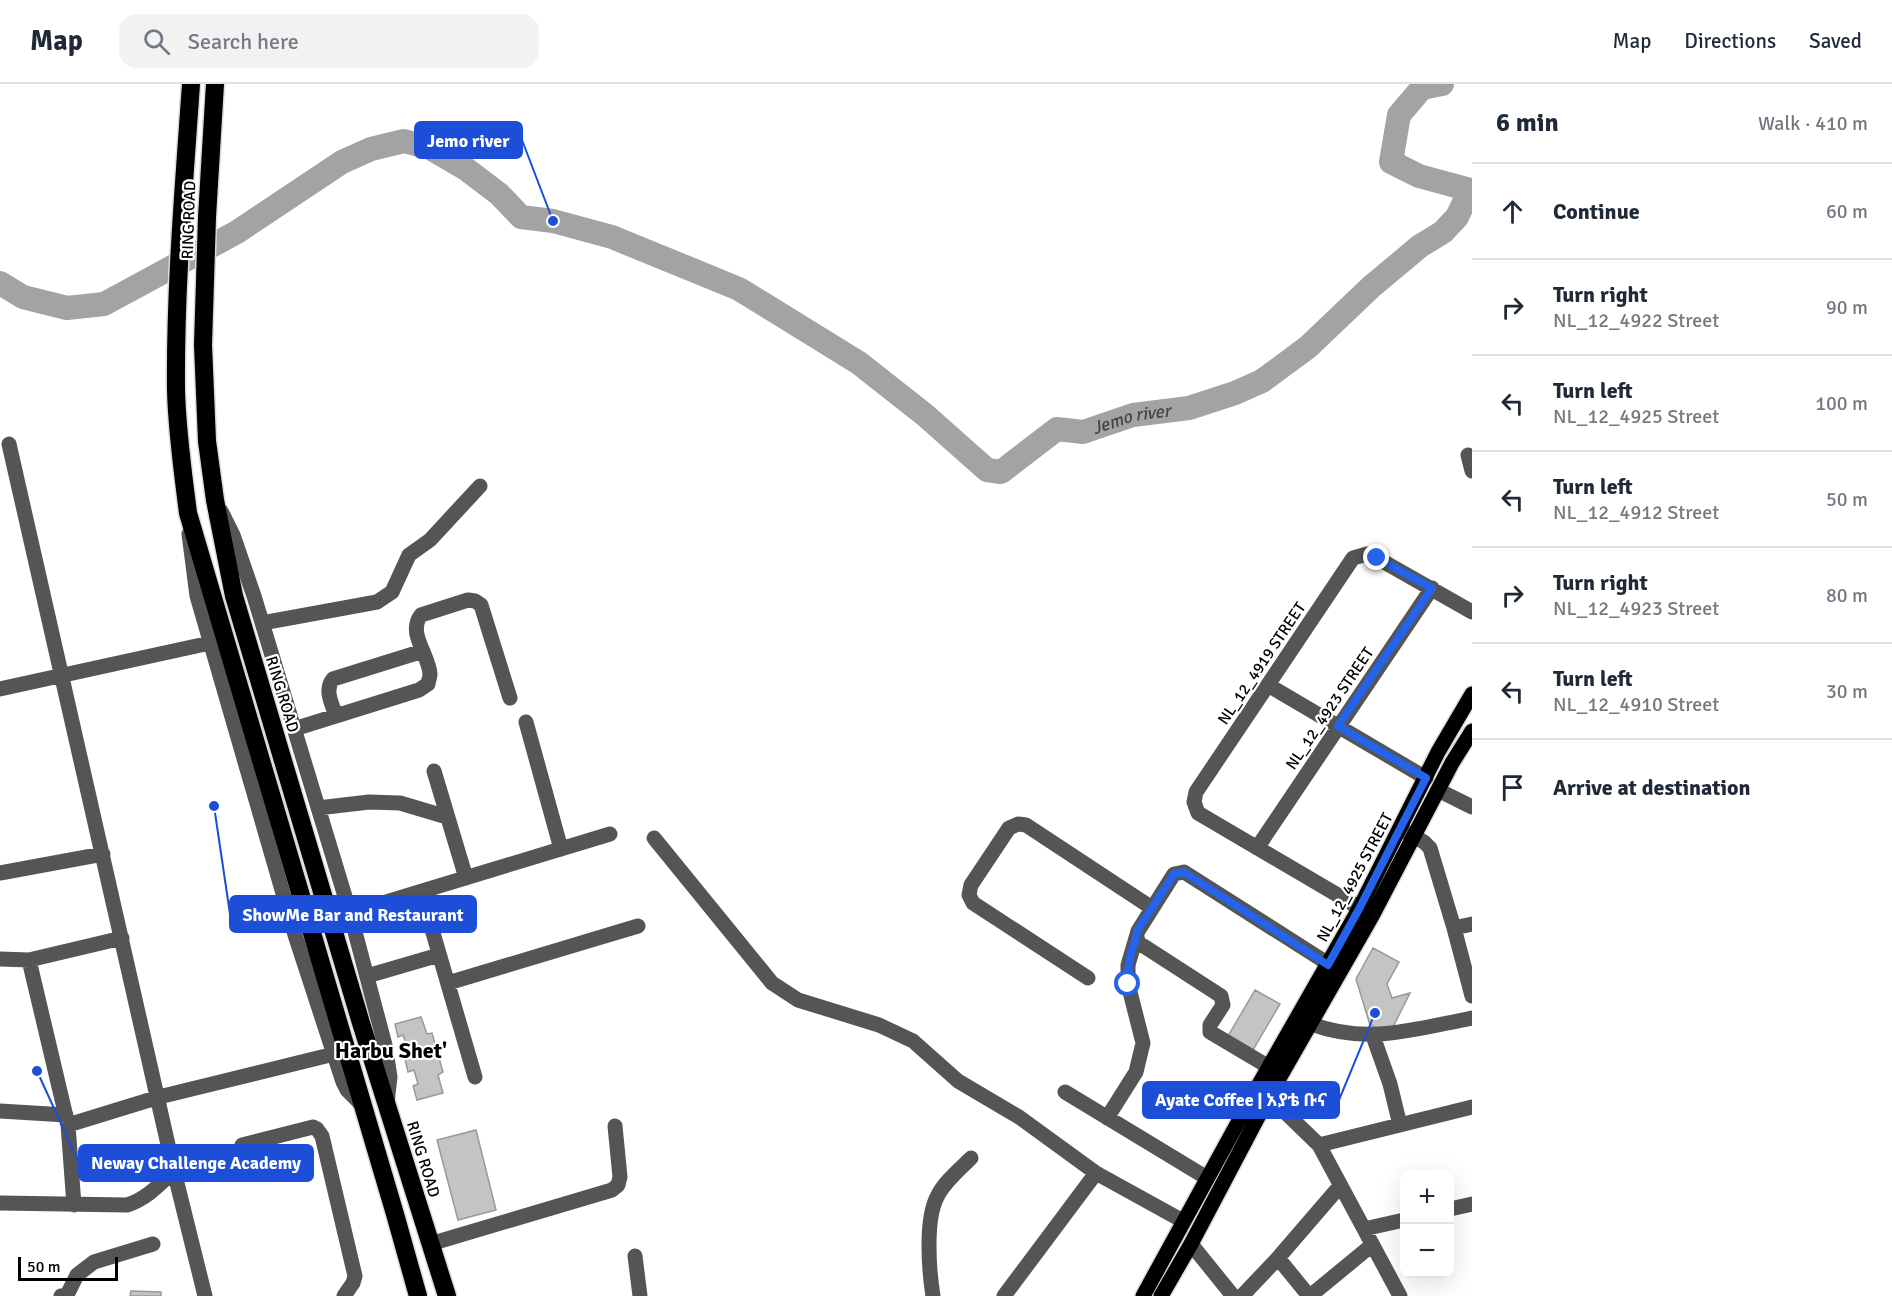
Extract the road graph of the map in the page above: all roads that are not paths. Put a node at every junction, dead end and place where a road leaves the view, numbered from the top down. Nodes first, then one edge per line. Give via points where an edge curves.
1 (191, 84) edge
2 (214, 84) edge
3 (9, 444) dead end
4 (1468, 455) dead end
5 (1472, 471) edge
6 (480, 486) dead end
7 (215, 501) junction
8 (188, 513) junction
9 (1432, 588) junction
10 (1472, 612) edge
11 (262, 623) junction
12 (210, 643) junction
13 (423, 651) junction
14 (63, 676) junction
15 (1268, 685) junction
16 (0, 689) edge
17 (1472, 694) edge
18 (510, 698) dead end
19 (336, 716) junction
20 (526, 722) dead end
21 (1338, 726) junction
22 (294, 729) junction
23 (1472, 731) edge
24 (434, 771) dead end
25 (1426, 778) junction
26 (1438, 790) junction
27 (1472, 807) edge
28 (318, 808) junction
29 (447, 817) junction
30 (1407, 832) junction
31 (610, 834) dead end
32 (654, 838) dead end
33 (1257, 848) junction
34 (561, 849) junction
35 (103, 854) junction
36 (0, 873) edge
37 (466, 878) junction
38 (1152, 908) junction
39 (350, 913) junction
40 (1366, 913) junction
41 (429, 920) dead end
42 (1472, 924) edge
43 (638, 926) dead end
44 (1455, 928) junction
45 (122, 938) junction
46 (1137, 938) junction
47 (439, 955) junction
48 (0, 959) edge
49 (29, 960) junction
50 (1335, 968) junction
51 (367, 976) junction
52 (1088, 978) dead end
53 (447, 983) junction
54 (1472, 996) edge
55 (1472, 1018) edge
56 (1311, 1024) junction
57 (1373, 1036) junction
58 (334, 1054) junction
59 (1269, 1067) junction
60 (475, 1077) dead end
61 (1263, 1091) junction
62 (1065, 1092) dead end
63 (159, 1097) junction
64 (387, 1103) junction
65 (363, 1106) junction
66 (1472, 1107) edge
67 (0, 1111) edge
68 (1107, 1118) junction
69 (67, 1120) junction
70 (1400, 1125) junction
71 (615, 1126) dead end
72 (242, 1145) dead end
73 (1319, 1145) junction
74 (971, 1158) dead end
75 (174, 1171) junction
76 (1096, 1173) junction
77 (1207, 1178) junction
78 (1340, 1186) junction
79 (0, 1203) edge
80 (1472, 1204) edge
81 (75, 1205) junction
82 (1454, 1208) edge
83 (1183, 1221) junction
84 (1400, 1221) edge
85 (1364, 1229) junction
86 (153, 1244) dead end
87 (430, 1244) junction
88 (1191, 1244) junction
89 (1371, 1245) junction
90 (635, 1256) dead end
91 (1278, 1258) junction
92 (61, 1296) edge
93 (67, 1296) edge
94 (205, 1296) edge
95 (345, 1296) edge
96 (418, 1296) edge
97 (447, 1296) edge
98 (640, 1296) edge
99 (933, 1296) edge
100 (1004, 1296) edge
101 (1143, 1296) edge
102 (1161, 1296) edge
103 (1233, 1296) edge
104 (1242, 1296) edge
105 (1310, 1296) edge
106 (1400, 1296) edge

1 - 8 highway, RING ROAD via 180,237 176,393
2 - 7 highway, RING ROAD via 203,345 207,441
3 - 14 street
4 - 5 street
6 - 11 street via 429,540 409,555 392,592 376,602
7 - 11 street via 233,535
7 - 64 highway, RING ROAD via 234,596
8 - 12 street via 197,596
8 - 65 highway, RING ROAD
9 - 10 street
9 - 15 street, NL_12_4919 STREET via 1367,554 1353,558
9 - 21 street, NL_12_4923 STREET
11 - 22 street
12 - 14 street
12 - 58 street
13 - 18 street via 416,630 421,615 475,601 481,605
13 - 19 street via 430,674 428,684 420,690
13 - 19 street via 333,679 329,693
14 - 16 street
14 - 35 street
15 - 21 street
15 - 33 street, NL_12_4919 STREET via 1196,792 1194,802 1198,813
17 - 25 main road, NL_12_4925 STREET
19 - 22 street
20 - 34 street
21 - 25 street
21 - 33 street, NL_12_4923 STREET
22 - 28 street
23 - 26 main road, NL_12_4925 STREET
24 - 29 street
25 - 30 main road, NL_12_4925 STREET
26 - 27 street
26 - 30 main road, NL_12_4925 STREET
28 - 29 street via 400,803
28 - 39 street
29 - 37 street
30 - 40 main road, NL_12_4925 STREET
30 - 44 street via 1430,848
31 - 34 street
32 - 76 street via 772,983 798,1000 879,1025 913,1041 958,1081 1019,1118
33 - 40 street
34 - 37 street
35 - 36 street
35 - 45 street
37 - 39 street
38 - 46 street via 1137,931
38 - 50 street via 1174,874 1184,872
38 - 52 street via 1026,825 1009,828 971,885 969,895 973,903
39 - 51 street
40 - 50 main road, NL_12_4925 STREET
41 - 47 street
42 - 44 street
43 - 53 street
44 - 54 street
45 - 49 street
45 - 63 street
46 - 59 street via 1221,996 1223,1005 1210,1025 1210,1032
46 - 68 street via 1128,965 1128,984 1143,1043 1136,1072
47 - 51 street
47 - 53 street
48 - 49 street
49 - 69 street
50 - 56 main road, NL_12_4925 STREET
50 - 59 main road, NL_12_4925 STREET
51 - 64 street via 388,1064
53 - 60 street
55 - 57 street
56 - 57 street via 1326,1030
56 - 61 main road, NL_12_4925 STREET
57 - 70 street
58 - 63 street
58 - 65 street via 347,1090
59 - 61 main road, NL_12_4925 STREET
61 - 73 street
61 - 77 main road, NL_12_4925 STREET
61 - 88 main road, NL_12_4925 STREET
62 - 68 street
63 - 69 street
63 - 75 street
64 - 87 highway, RING ROAD
65 - 96 highway, RING ROAD
66 - 70 street
67 - 69 street
68 - 77 street
69 - 81 street
70 - 73 street
71 - 87 street via 620,1177 612,1190
72 - 95 street via 313,1127 322,1136 355,1276
73 - 78 street
74 - 99 street via 936,1197 928,1265
75 - 81 street via 138,1202
75 - 94 street
76 - 83 street
76 - 100 street
77 - 83 main road, NL_12_4925 STREET
78 - 85 street
78 - 91 street
79 - 81 street
80 - 82 street
83 - 101 main road, NL_12_4925 STREET
84 - 85 street
85 - 89 street
86 - 93 street via 94,1262 77,1275
87 - 97 highway, RING ROAD
88 - 102 main road, NL_12_4925 STREET
88 - 103 street
89 - 105 street
89 - 106 street
90 - 98 street
91 - 104 street
91 - 105 street
92 - 93 street

